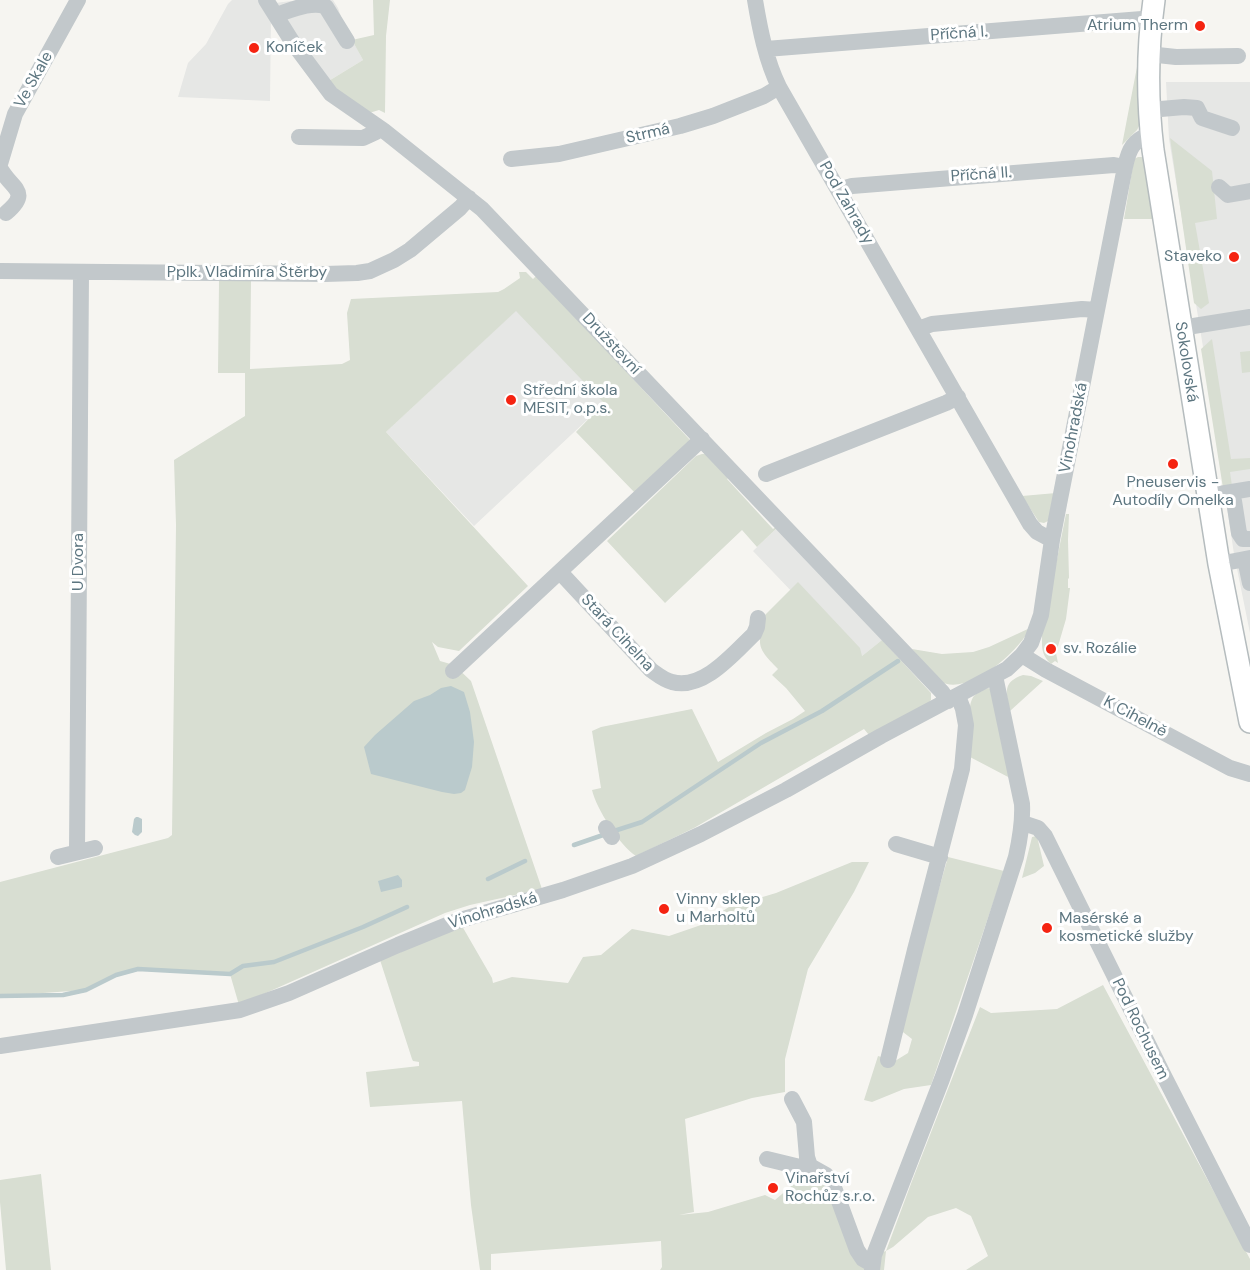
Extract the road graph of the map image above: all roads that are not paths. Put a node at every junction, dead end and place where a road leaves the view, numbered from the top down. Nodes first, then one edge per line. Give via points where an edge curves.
1 (78, 0) edge
2 (266, 0) edge
3 (755, 0) edge
4 (1152, 10) edge
5 (276, 15) junction
6 (347, 41) dead end
7 (766, 49) junction
8 (1148, 54) junction
9 (1238, 56) dead end
10 (779, 87) junction
11 (1149, 111) junction
12 (1232, 128) dead end
13 (381, 129) junction
14 (1151, 133) junction
15 (299, 137) dead end
16 (511, 159) dead end
17 (0, 166) edge
18 (1120, 166) junction
19 (1219, 187) dead end
20 (838, 190) junction
21 (1250, 191) edge
22 (469, 198) junction
23 (6, 213) dead end
24 (0, 271) edge
25 (81, 273) junction
26 (1097, 310) junction
27 (1250, 317) edge
28 (1181, 328) junction
29 (918, 329) junction
30 (958, 397) junction
31 (702, 440) junction
32 (766, 474) dead end
33 (1250, 489) edge
34 (1207, 496) junction
35 (1234, 501) dead end
36 (1250, 539) edge
37 (1052, 540) junction
38 (1247, 559) edge
39 (1219, 564) junction
40 (560, 572) junction
41 (1250, 583) edge
42 (758, 618) dead end
43 (1022, 655) junction
44 (453, 671) dead end
45 (995, 676) junction
46 (953, 698) junction
47 (1250, 722) edge
48 (1250, 774) edge
49 (1023, 823) junction
50 (896, 844) dead end
51 (95, 848) dead end
52 (77, 852) junction
53 (58, 857) dead end
54 (940, 857) junction
55 (0, 1046) edge
56 (888, 1060) dead end
57 (792, 1099) dead end
58 (767, 1159) dead end
59 (810, 1166) junction
60 (1250, 1245) edge
61 (872, 1267) edge

1 - 17 street, Ve Skale via 15,114
2 - 5 street, Družstevní
3 - 7 street, Pod Zahrady
4 - 7 street, Příčná I. via 1142,19
4 - 8 main road, Sokolovská
5 - 6 street via 312,3 321,4
5 - 13 street, Družstevní via 331,94
7 - 10 street, Pod Zahrady
8 - 9 street
8 - 11 main road, Sokolovská
10 - 16 street, Strmá via 680,126 559,154
10 - 20 street, Pod Zahrady
11 - 12 street via 1197,108 1202,118
11 - 14 main road, Sokolovská
13 - 15 street via 363,138
13 - 22 street, Družstevní
14 - 18 street, Vinohradská via 1130,148
14 - 28 main road, Sokolovská
17 - 23 street, Ve Skale via 19,195 17,203
18 - 20 street, Příčná II.
18 - 26 street, Vinohradská
19 - 21 street via 1228,195
20 - 29 street, Pod Zahrady
22 - 25 street, Pplk. Vladimíra Štěrby via 410,250 370,271
22 - 31 street, Družstevní
24 - 25 street, Pplk. Vladimíra Štěrby
25 - 52 street, U Dvora
26 - 29 street via 932,324
26 - 37 street, Vinohradská
27 - 28 street
28 - 34 main road, Sokolovská
29 - 30 street, Pod Zahrady
30 - 32 street
30 - 37 street, Pod Zahrady via 1030,525
31 - 40 street
31 - 46 street, Družstevní via 942,692
33 - 34 street
34 - 39 main road, Sokolovská
35 - 36 street via 1239,533 1243,539
37 - 43 street, Vinohradská via 1041,615 1035,635
38 - 39 street
38 - 41 street
39 - 47 main road, Sokolovská
40 - 42 street, Stará Cihelna via 651,670 671,682 687,684 711,673 754,634
40 - 44 street
43 - 45 street, Vinohradská
43 - 48 street, K Cihelně via 1230,768
45 - 46 street, Vinohradská
45 - 49 street
46 - 54 street via 963,709 966,725 963,761
46 - 55 street, Vinohradská via 786,790 648,859 563,890 457,921 266,1002 240,1010
49 - 60 street, Pod Rochusem via 1038,828 1045,836
49 - 61 street via 1016,857 965,1015
50 - 54 street
51 - 52 street
52 - 53 street
54 - 56 street
57 - 59 street via 804,1122
58 - 59 street
59 - 61 street via 832,1182 857,1250

